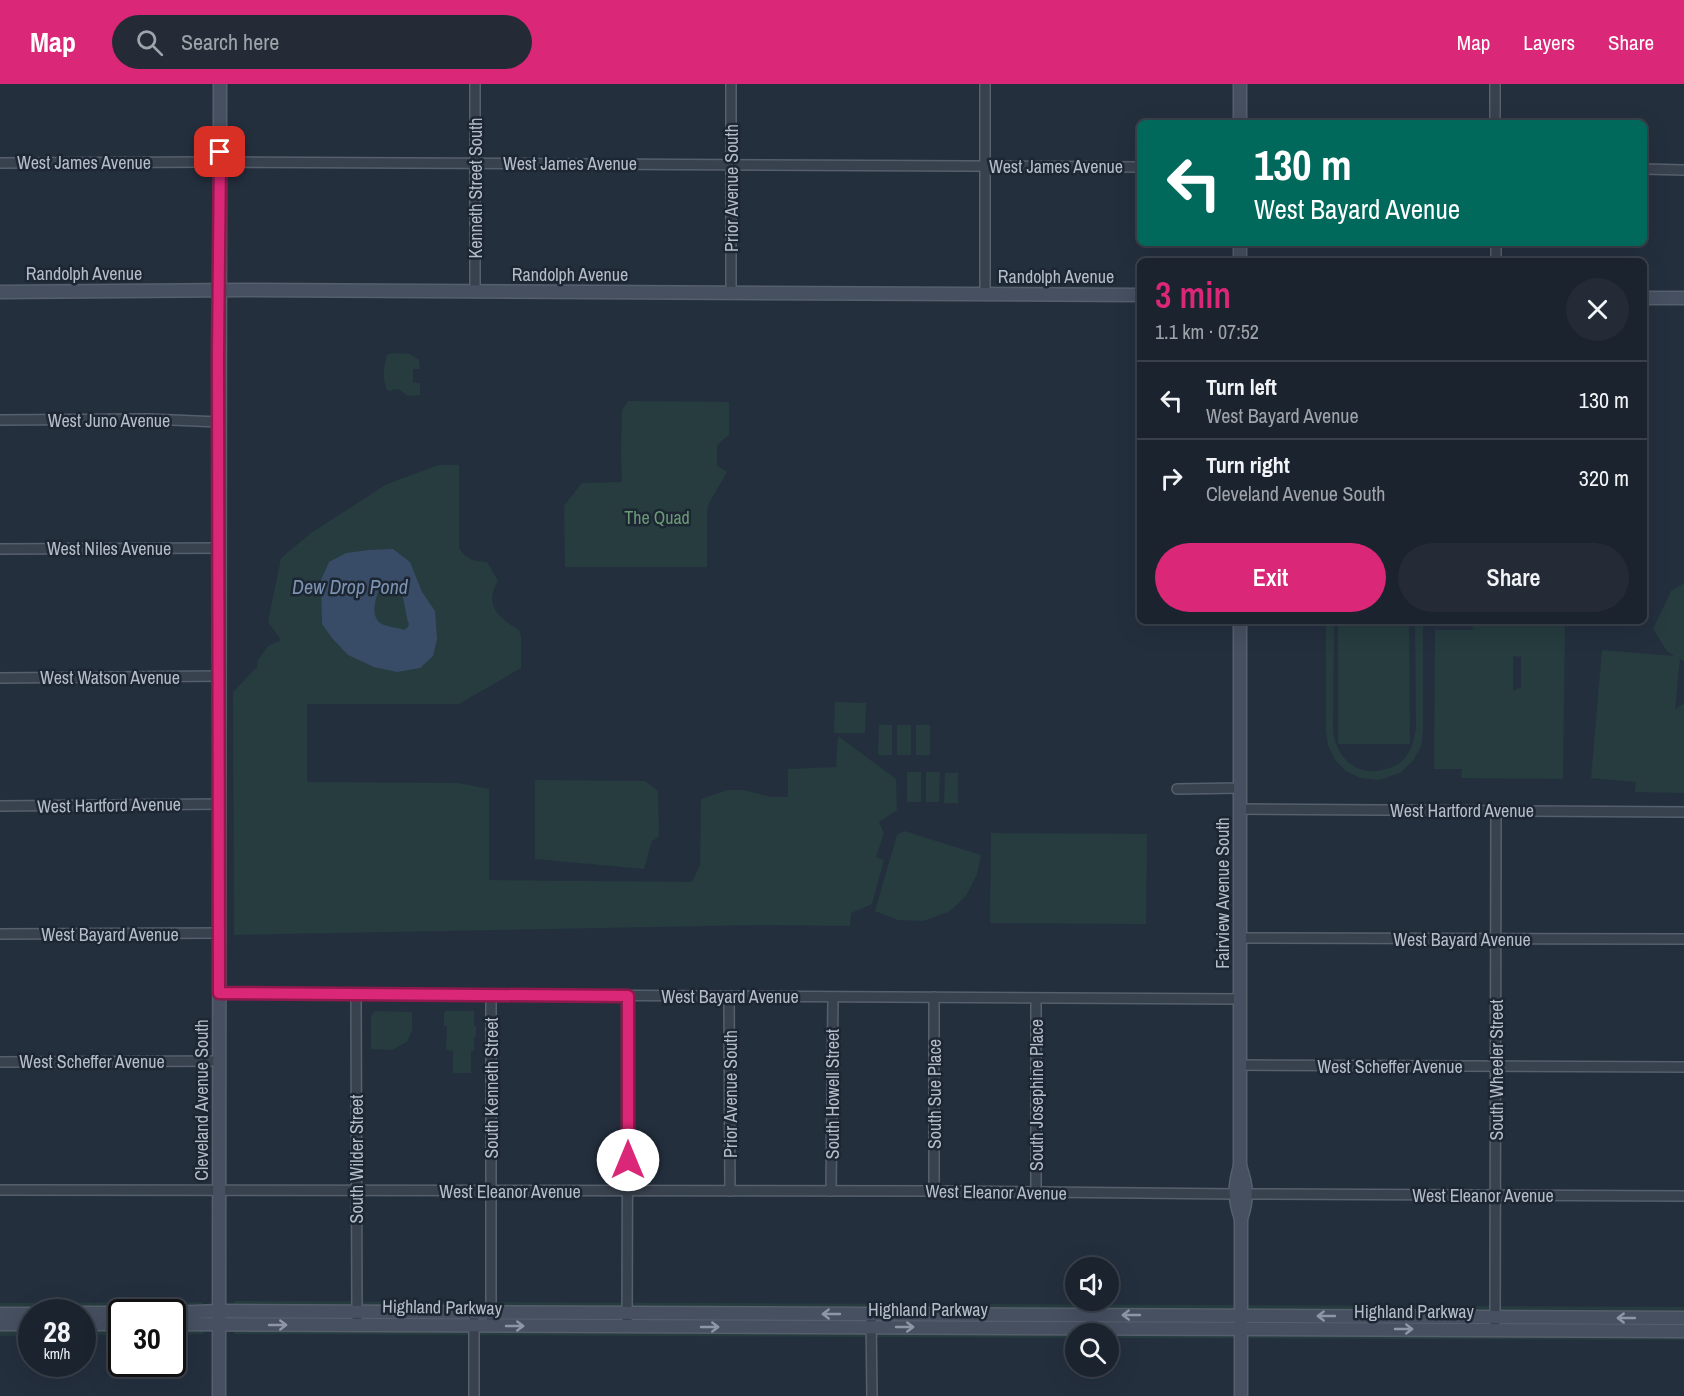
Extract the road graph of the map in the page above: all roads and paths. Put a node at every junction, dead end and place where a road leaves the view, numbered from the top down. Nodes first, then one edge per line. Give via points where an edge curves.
1 (220, 84) edge
2 (475, 84) edge
3 (730, 84) edge
4 (985, 84) edge
5 (1240, 84) edge
6 (1496, 84) edge
7 (1240, 120) edge
8 (1495, 120) edge
9 (220, 162) junction
10 (0, 163) edge
11 (475, 163) junction
12 (730, 164) junction
13 (985, 166) junction
14 (1137, 167) edge
15 (1647, 170) edge
16 (1684, 170) edge
17 (219, 291) junction
18 (475, 291) junction
19 (0, 292) edge
20 (731, 293) junction
21 (985, 294) junction
22 (1137, 295) edge
23 (1647, 298) edge
24 (1684, 298) edge
25 (0, 420) edge
26 (219, 422) junction
27 (218, 548) junction
28 (0, 549) edge
29 (1240, 624) edge
30 (219, 676) junction
31 (0, 678) edge
32 (1239, 788) junction
33 (1177, 789) dead end
34 (219, 804) junction
35 (0, 806) edge
36 (1240, 808) junction
37 (1496, 810) junction
38 (1684, 812) edge
39 (219, 933) junction
40 (0, 934) edge
41 (1241, 938) junction
42 (1496, 939) junction
43 (1684, 939) edge
44 (219, 993) junction
45 (356, 994) junction
46 (491, 995) junction
47 (628, 996) junction
48 (729, 996) junction
49 (833, 997) junction
50 (934, 997) junction
51 (1036, 998) junction
52 (1240, 999) junction
53 (220, 1061) junction
54 (0, 1062) edge
55 (1240, 1065) junction
56 (1496, 1066) junction
57 (1684, 1067) edge
58 (219, 1189) junction
59 (0, 1190) edge
60 (356, 1190) junction
61 (491, 1191) junction
62 (627, 1191) junction
63 (730, 1191) junction
64 (831, 1191) junction
65 (934, 1191) junction
66 (1036, 1192) junction
67 (1241, 1194) junction
68 (1496, 1195) junction
69 (1684, 1196) edge
70 (219, 1311) junction
71 (186, 1312) edge
72 (474, 1312) junction
73 (491, 1313) junction
74 (627, 1313) junction
75 (0, 1314) edge
76 (18, 1314) edge
77 (357, 1318) junction
78 (1684, 1318) edge
79 (871, 1321) junction
80 (1240, 1322) junction
81 (1495, 1323) junction
82 (0, 1324) edge
83 (18, 1324) edge
84 (186, 1324) edge
85 (219, 1324) junction
86 (474, 1326) junction
87 (491, 1326) junction
88 (627, 1327) junction
89 (1684, 1331) edge
90 (219, 1396) edge
91 (474, 1396) edge
92 (872, 1396) edge
93 (1241, 1396) edge

1 - 9 street, Cleveland Avenue South
2 - 11 street, Kenneth Street South
3 - 12 street, Prior Avenue South
4 - 13 street
5 - 7 street
6 - 8 street
9 - 10 street, West James Avenue
9 - 11 street, West James Avenue
9 - 17 street, Cleveland Avenue South
11 - 12 street, West James Avenue
11 - 18 street, Kenneth Street South
12 - 13 street, West James Avenue
12 - 20 street, Prior Avenue South
13 - 14 street, West James Avenue
13 - 21 street
15 - 16 street
17 - 18 street, Randolph Avenue
17 - 19 street, Randolph Avenue
17 - 26 street, Cleveland Avenue South
18 - 20 street, Randolph Avenue
20 - 21 street, Randolph Avenue
21 - 22 street, Randolph Avenue
23 - 24 street
25 - 26 street, West Juno Avenue
26 - 27 street, Cleveland Avenue South
27 - 28 street, West Niles Avenue
27 - 30 street, Cleveland Avenue South
29 - 32 street, Fairview Avenue South
30 - 31 street, West Watson Avenue
30 - 34 street, Cleveland Avenue South
32 - 33 street
32 - 36 street, Fairview Avenue South
34 - 35 street, West Hartford Avenue
34 - 39 street, Cleveland Avenue South
36 - 37 street, West Hartford Avenue
36 - 41 street, Fairview Avenue South
37 - 38 street, West Hartford Avenue
37 - 42 street, South Wheeler Street
39 - 40 street, West Bayard Avenue
39 - 44 street, Cleveland Avenue South
41 - 42 street, West Bayard Avenue
41 - 52 street, Fairview Avenue South
42 - 43 street, West Bayard Avenue
42 - 56 street, South Wheeler Street
44 - 45 street, West Bayard Avenue
44 - 53 street, Cleveland Avenue South
45 - 46 street, West Bayard Avenue
45 - 60 street, South Wilder Street
46 - 47 street, West Bayard Avenue
46 - 61 street, South Kenneth Street
47 - 48 street, West Bayard Avenue
47 - 62 street
48 - 49 street, West Bayard Avenue
48 - 63 street, Prior Avenue South
49 - 50 street, West Bayard Avenue
49 - 64 street, South Howell Street
50 - 51 street, West Bayard Avenue
50 - 65 street, South Sue Place
51 - 52 street, West Bayard Avenue
51 - 66 street, South Josephine Place
52 - 55 street, Fairview Avenue South
53 - 54 street, West Scheffer Avenue
53 - 58 street, Cleveland Avenue South
55 - 56 street, West Scheffer Avenue
55 - 67 street, Fairview Avenue South via 1240,1166 1235,1183
56 - 57 street, West Scheffer Avenue
56 - 68 street, South Wheeler Street
58 - 59 street, West Eleanor Avenue
58 - 60 street, West Eleanor Avenue
58 - 70 street, Cleveland Avenue South
60 - 61 street, West Eleanor Avenue
60 - 77 street, South Wilder Street
61 - 62 street, West Eleanor Avenue
61 - 73 street, South Kenneth Street
62 - 63 street, West Eleanor Avenue
62 - 74 street
63 - 64 street, West Eleanor Avenue
64 - 65 street, West Eleanor Avenue
65 - 66 street, West Eleanor Avenue
66 - 67 street, West Eleanor Avenue
67 - 68 street, West Eleanor Avenue
67 - 80 street, Fairview Avenue South via 1236,1204 1241,1219
68 - 69 street, West Eleanor Avenue
68 - 81 street, South Wheeler Street
70 - 71 street, Highland Parkway
70 - 77 street, Highland Parkway
70 - 85 street, Cleveland Avenue South
72 - 73 street, Highland Parkway
72 - 77 street, Highland Parkway
72 - 86 street
73 - 74 street, Highland Parkway
73 - 87 street, South Kenneth Street
79 -> 74 street, Highland Parkway
74 - 88 street
75 - 76 street
85 -> 77 street, Highland Parkway
77 - 86 street, Highland Parkway
78 -> 81 street, Highland Parkway
79 - 80 street, Highland Parkway
88 -> 79 street, Highland Parkway
79 - 92 street
80 - 81 street, Highland Parkway
80 - 93 street, Fairview Avenue South
81 - 89 street, Highland Parkway
82 - 83 street
84 - 85 street, Highland Parkway
85 - 90 street, Cleveland Avenue South
86 - 87 street, Highland Parkway
86 - 91 street
87 -> 88 street, Highland Parkway

